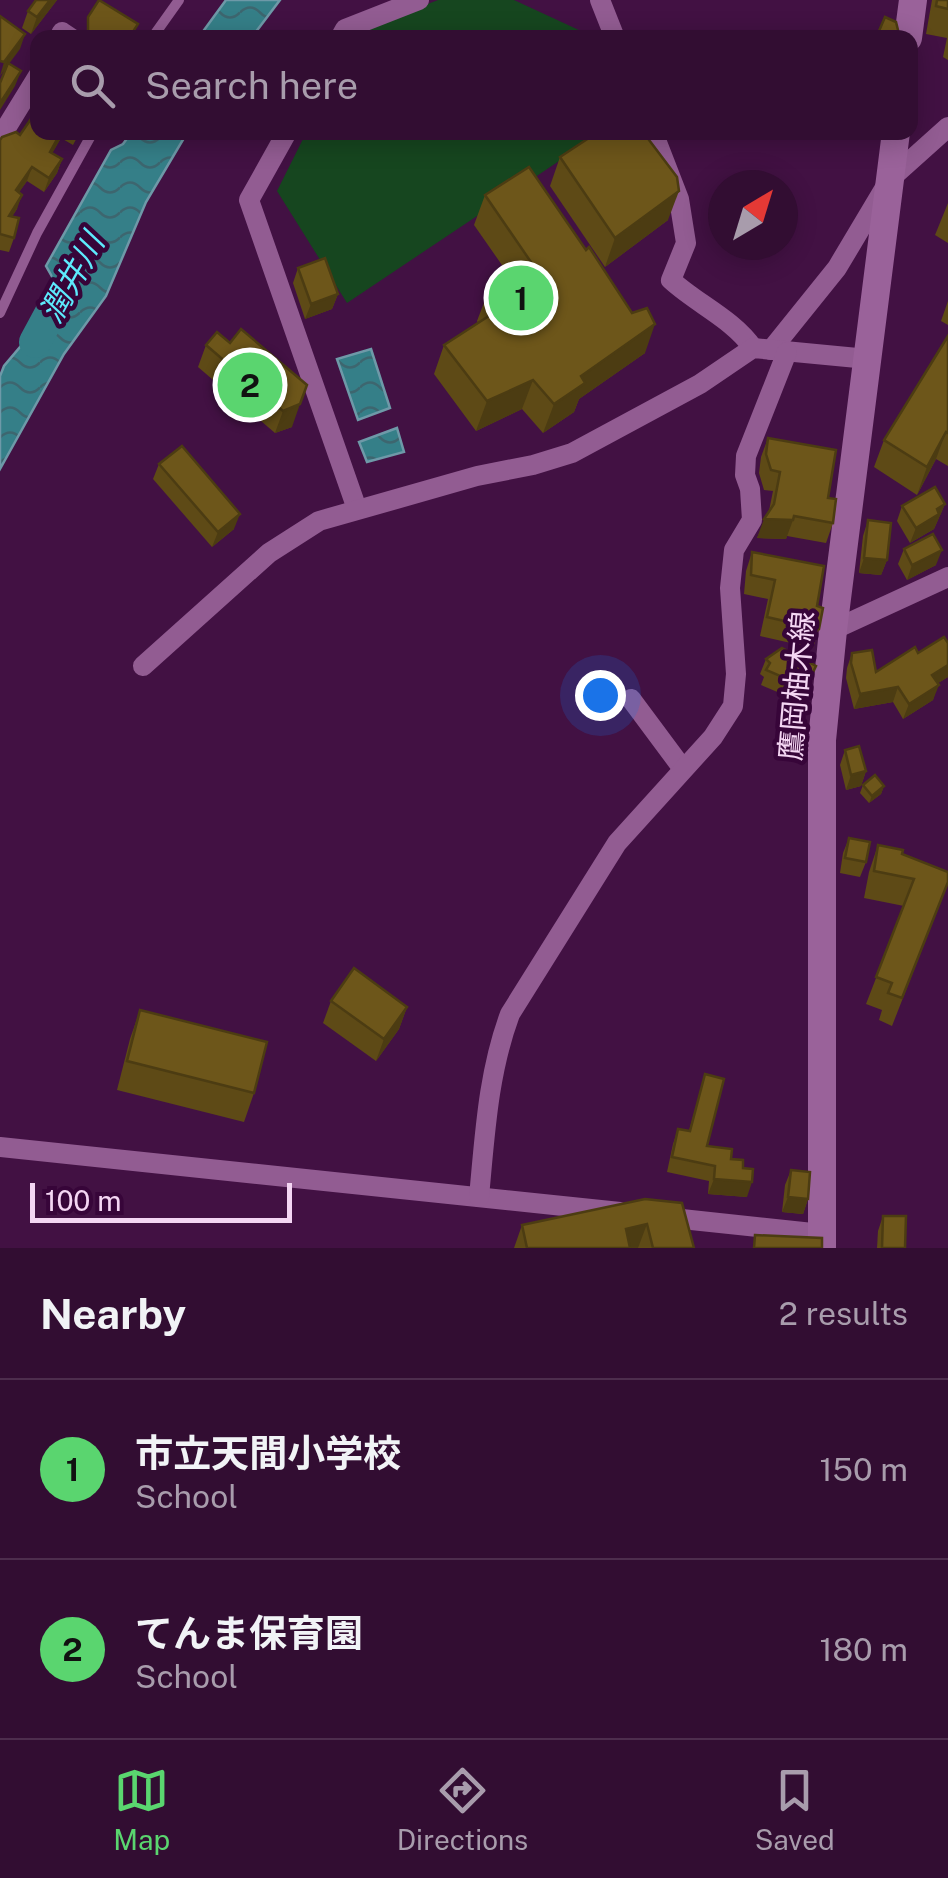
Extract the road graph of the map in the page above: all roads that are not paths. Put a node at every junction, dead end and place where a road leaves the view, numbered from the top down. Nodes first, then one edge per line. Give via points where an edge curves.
1 (179, 0) edge
2 (419, 0) edge
3 (600, 0) edge
4 (912, 0) edge
5 (158, 30) edge
6 (344, 30) edge
7 (612, 30) edge
8 (909, 30) edge
9 (30, 89) edge
10 (948, 126) edge
11 (0, 138) edge
12 (90, 140) edge
13 (282, 140) edge
14 (656, 140) edge
15 (895, 140) edge
16 (890, 178) junction
17 (0, 313) edge
18 (771, 350) junction
19 (868, 359) junction
20 (357, 510) junction
21 (948, 577) edge
22 (833, 630) junction
23 (143, 666) dead end
24 (630, 699) dead end
25 (683, 769) junction
26 (0, 1146) edge
27 (479, 1197) junction
28 (822, 1241) edge

1 - 5 lane
2 - 6 street
3 - 7 street
4 - 8 main road
9 - 11 street
10 - 16 street
12 - 17 lane
13 - 20 street via 249,200
14 - 18 street via 680,198 686,243 670,280
15 - 16 main road, 鷹岡柚木線
16 - 18 street via 838,268
16 - 19 main road, 鷹岡柚木線
18 - 19 street
18 - 20 street via 572,453
18 - 25 street via 746,456 752,520 734,550 733,706
19 - 22 main road, 鷹岡柚木線
20 - 23 street via 319,521 269,553
21 - 22 street
22 - 28 main road, 鷹岡柚木線 via 822,740
24 - 25 street
25 - 27 street via 617,843 510,1014 489,1086
26 - 27 street
27 - 28 street

